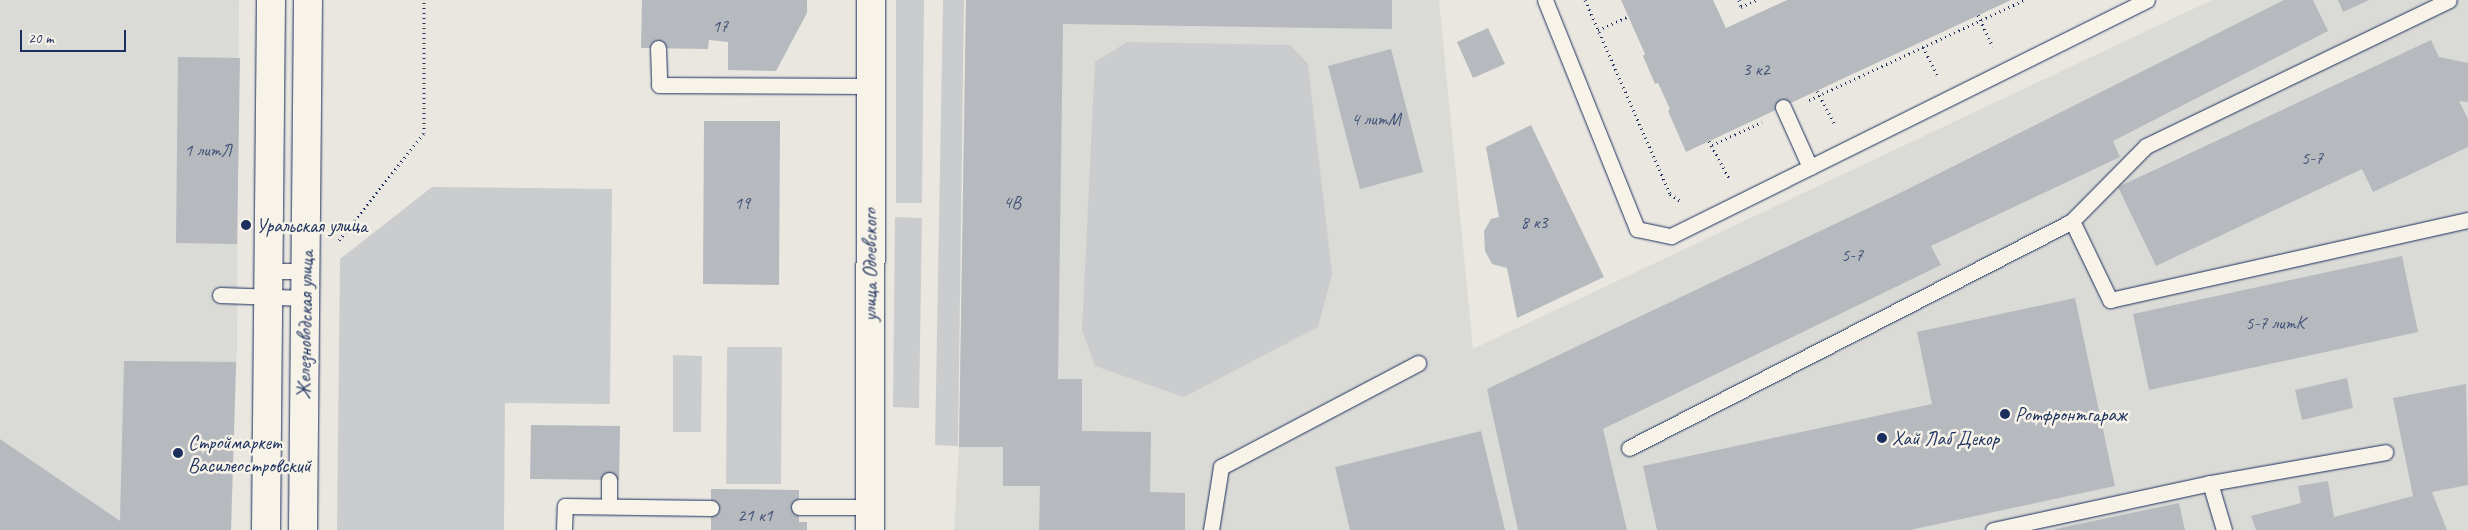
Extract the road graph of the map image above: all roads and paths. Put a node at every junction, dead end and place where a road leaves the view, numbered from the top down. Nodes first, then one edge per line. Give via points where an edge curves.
1 (271, 0) edge
2 (308, 0) edge
3 (424, 0) edge
4 (871, 0) edge
5 (1545, 0) edge
6 (1739, 0) edge
7 (1756, 0) edge
8 (2024, 0) edge
9 (2147, 0) edge
10 (2449, 0) edge
11 (1988, 11) dead end
12 (1978, 15) dead end
13 (1628, 16) dead end
14 (1990, 16) junction
15 (1980, 20) junction
16 (1598, 30) dead end
17 (1929, 38) dead end
18 (1932, 43) junction
19 (1911, 46) dead end
20 (1923, 47) junction
21 (658, 48) dead end
22 (1914, 51) junction
23 (1996, 54) dead end
24 (1940, 82) dead end
25 (871, 86) junction
26 (1817, 91) dead end
27 (1820, 95) junction
28 (1784, 109) junction
29 (1839, 132) dead end
30 (1717, 137) dead end
31 (1720, 142) junction
32 (1810, 167) junction
33 (1732, 185) dead end
34 (2468, 220) edge
35 (2072, 221) junction
36 (306, 271) junction
37 (268, 284) junction
38 (220, 295) dead end
39 (306, 298) junction
40 (1418, 363) dead end
41 (1629, 448) dead end
42 (2385, 452) dead end
43 (609, 480) dead end
44 (2210, 483) junction
45 (609, 506) junction
46 (798, 507) dead end
47 (711, 508) dead end
48 (870, 518) edge
49 (266, 530) edge
50 (303, 530) edge
51 (564, 530) edge
52 (1211, 530) edge
53 (1993, 530) edge
54 (2224, 530) edge

1 - 37 street, Железноводская улица
2 - 36 street, Железноводская улица
3 - 36 path via 424,133 333,248
4 - 25 street, улица Одоевского
5 - 32 lane via 1637,230 1671,236
6 - 7 path via 1741,6
8 - 14 path
9 - 32 lane
10 - 35 lane via 2146,146
11 - 14 path
12 - 15 path
13 - 16 path
14 - 15 path
15 - 18 path
15 - 23 path
17 - 18 path
18 - 20 path
19 - 22 path
20 - 22 path
20 - 24 path
21 - 25 lane via 660,85
22 - 27 path
25 - 48 street, улица Одоевского
26 - 27 path
27 - 28 path
27 - 29 path
28 - 31 path
28 - 32 lane
30 - 31 path
31 - 33 path via 1710,143
34 - 35 lane via 2110,300
35 - 41 lane
36 - 37 lane
36 - 39 street, Железноводская улица
37 - 38 lane
37 - 39 lane
37 - 49 street, Железноводская улица
39 - 50 street, Железноводская улица
40 - 52 lane via 1221,467
42 - 44 lane
43 - 45 lane
44 - 53 lane
44 - 54 lane
45 - 47 lane
45 - 51 lane via 565,506
46 - 48 lane

